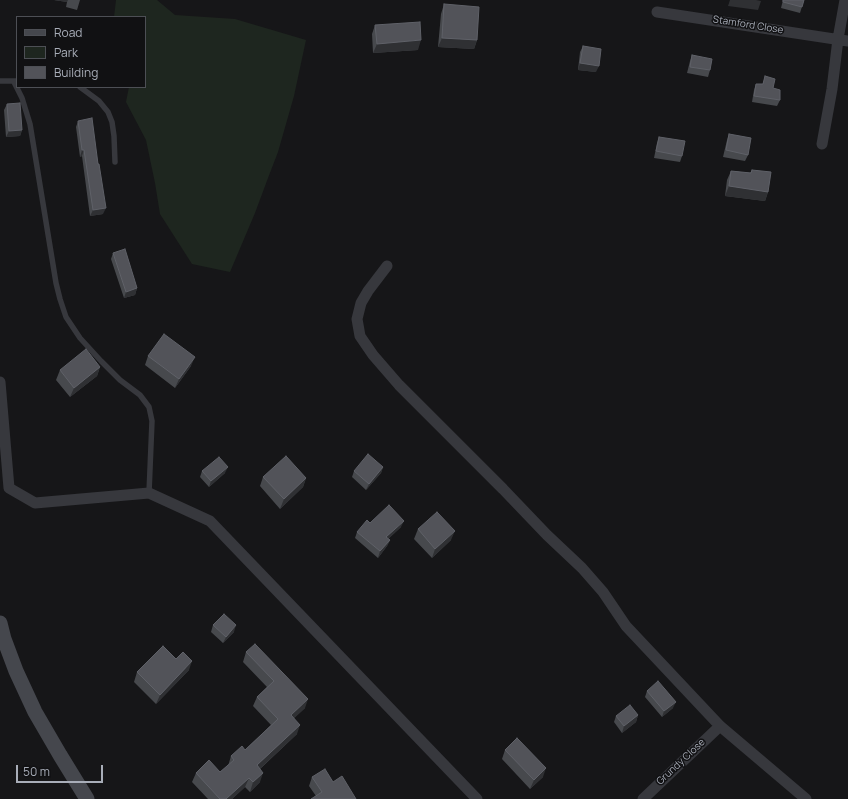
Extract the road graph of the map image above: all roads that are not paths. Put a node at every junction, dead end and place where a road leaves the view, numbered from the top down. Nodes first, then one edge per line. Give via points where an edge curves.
1 (845, 0) edge
2 (657, 12) dead end
3 (843, 40) edge
4 (0, 81) edge
5 (16, 81) edge
6 (18, 88) edge
7 (81, 88) edge
8 (822, 144) dead end
9 (115, 162) dead end
10 (387, 266) dead end
11 (0, 382) edge
12 (149, 493) junction
13 (0, 623) edge
14 (720, 726) junction
15 (87, 799) edge
16 (477, 799) edge
17 (643, 799) edge
18 (806, 799) edge

1 - 3 street
2 - 3 street, Stamford Close
3 - 8 street
4 - 5 lane
6 - 12 lane via 30,124 56,283 66,317 80,338 101,361 140,395 149,407 152,421
7 - 9 lane via 99,101 108,112 114,136
10 - 14 street via 361,303 357,319 360,336 373,355 399,385 582,568 603,592 626,626
11 - 12 street via 9,488 35,503
12 - 16 street via 210,521
13 - 15 main road via 16,671 35,712
14 - 17 street, Grundy Close
14 - 18 street

